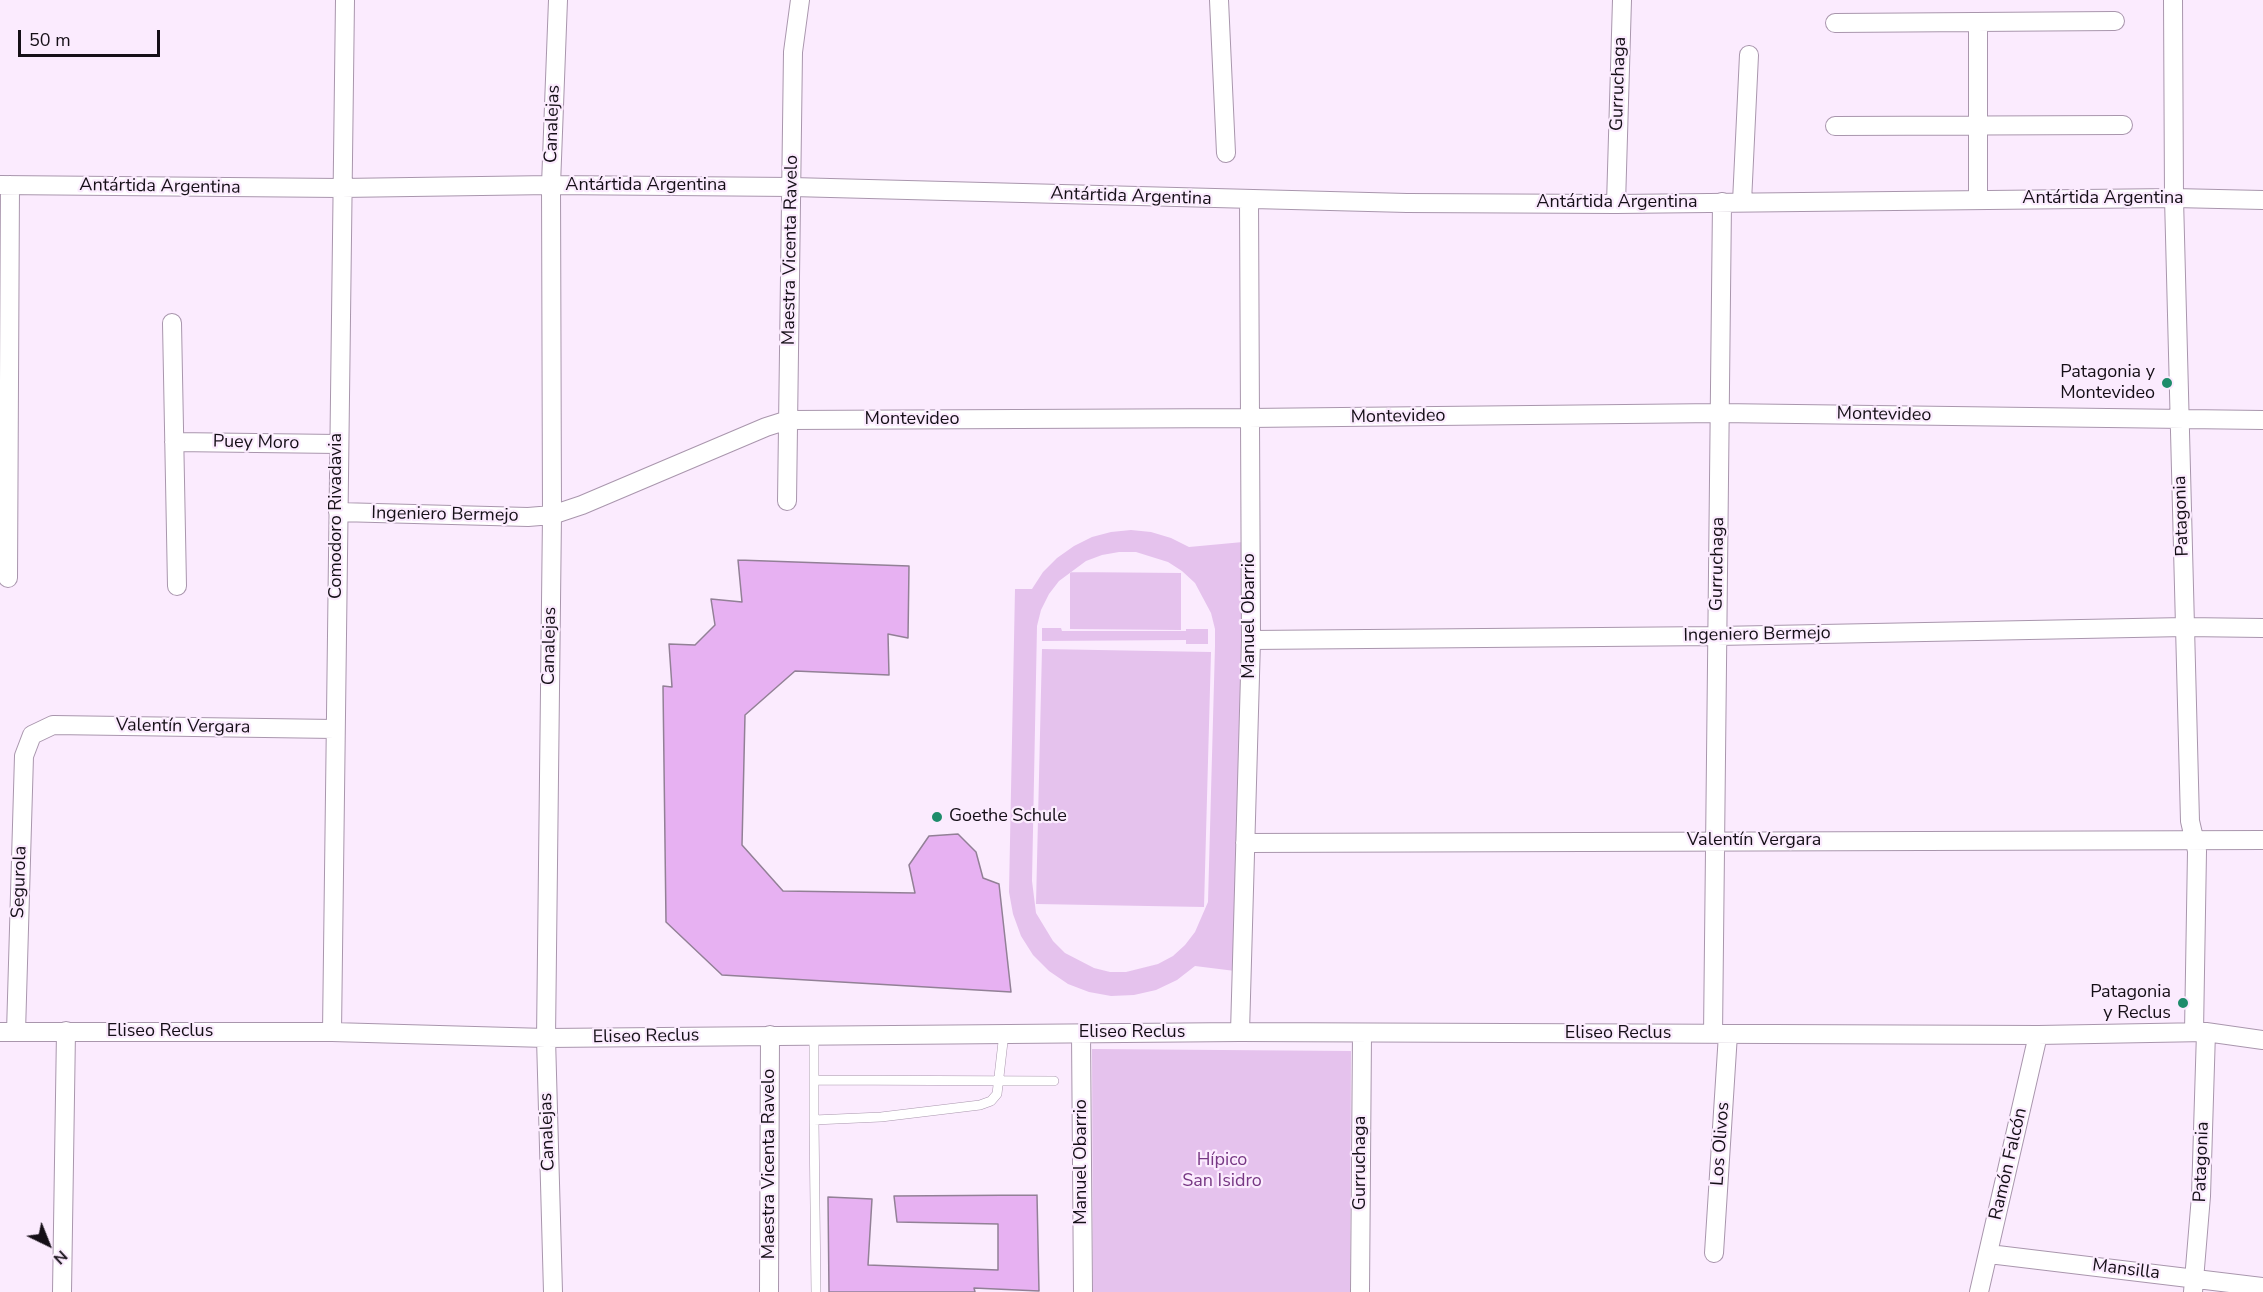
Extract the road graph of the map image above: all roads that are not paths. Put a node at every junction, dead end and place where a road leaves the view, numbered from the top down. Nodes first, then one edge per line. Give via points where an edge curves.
1 (345, 0) edge
2 (558, 0) edge
3 (800, 0) edge
4 (1219, 0) edge
5 (1622, 0) edge
6 (2173, 0) edge
7 (2115, 21) dead end
8 (1978, 22) junction
9 (1834, 23) dead end
10 (1749, 55) dead end
11 (2123, 125) dead end
12 (1835, 126) dead end
13 (1978, 126) junction
14 (1226, 153) dead end
15 (5, 185) edge
16 (551, 185) junction
17 (792, 187) junction
18 (341, 188) junction
19 (2174, 198) junction
20 (1249, 200) junction
21 (1978, 200) junction
22 (2263, 200) edge
23 (1722, 202) junction
24 (1742, 202) junction
25 (1616, 204) junction
26 (172, 324) dead end
27 (1719, 413) junction
28 (1248, 418) junction
29 (2180, 419) junction
30 (788, 420) junction
31 (2263, 420) edge
32 (174, 442) junction
33 (338, 444) junction
34 (787, 501) dead end
35 (338, 512) junction
36 (552, 515) junction
37 (8, 578) dead end
38 (177, 586) dead end
39 (2185, 627) junction
40 (2263, 628) edge
41 (1717, 636) junction
42 (1251, 640) junction
43 (336, 729) junction
44 (32, 735) joint
45 (2194, 839) junction
46 (2263, 840) edge
47 (1715, 841) junction
48 (1245, 843) junction
49 (66, 1031) junction
50 (8, 1032) edge
51 (332, 1032) junction
52 (1240, 1032) junction
53 (2200, 1032) junction
54 (1081, 1033) junction
55 (1004, 1034) junction
56 (1362, 1034) junction
57 (1720, 1034) junction
58 (770, 1035) junction
59 (814, 1035) junction
60 (2038, 1035) junction
61 (546, 1038) junction
62 (2263, 1040) edge
63 (814, 1080) junction
64 (999, 1081) junction
65 (1054, 1081) dead end
66 (814, 1120) junction
67 (1714, 1253) dead end
68 (1989, 1254) junction
69 (2194, 1285) edge
70 (2263, 1287) edge
71 (62, 1292) edge
72 (553, 1292) edge
73 (769, 1292) edge
74 (816, 1292) edge
75 (1083, 1292) edge
76 (1360, 1292) edge
77 (1978, 1292) edge

1 - 18 street, Comodoro Rivadavia
2 - 16 street, Canalejas
3 - 17 street, Maestra Vicenta Ravelo via 793,52
4 - 14 street
5 - 25 street, Gurruchaga
6 - 19 street, Patagonia
7 - 8 street
8 - 9 street
8 - 13 street
10 - 24 street
11 - 13 street
12 - 13 street
13 - 21 street
15 - 18 street, Antártida Argentina
15 - 37 street
16 - 17 street, Antártida Argentina
16 - 18 street, Antártida Argentina
16 - 36 street, Canalejas
17 - 20 street, Antártida Argentina
17 - 30 street, Maestra Vicenta Ravelo
18 - 33 street, Comodoro Rivadavia
19 - 21 street, Antártida Argentina
19 - 22 street, Antártida Argentina
19 - 29 street, Patagonia
20 - 25 street, Antártida Argentina
20 - 28 street, Manuel Obarrio
21 - 24 street, Antártida Argentina
23 - 24 street, Antártida Argentina
23 - 25 street, Antártida Argentina
23 - 27 street, Gurruchaga
26 - 32 street
27 - 28 street, Montevideo
27 - 29 street, Montevideo
27 - 41 street, Gurruchaga
28 - 30 street, Montevideo
28 - 42 street, Manuel Obarrio
29 - 31 street, Montevideo
29 - 39 street, Patagonia
30 - 34 street, Maestra Vicenta Ravelo
30 - 36 street, Montevideo
32 - 33 street, Puey Moro
32 - 38 street
33 - 35 street, Comodoro Rivadavia
35 - 36 street, Ingeniero Bermejo
35 - 43 street, Comodoro Rivadavia
36 - 61 street, Canalejas
39 - 40 street, Ingeniero Bermejo
39 - 41 street, Ingeniero Bermejo
39 - 45 street, Patagonia via 2190,821
41 - 42 street, Ingeniero Bermejo
41 - 47 street, Gurruchaga
42 - 48 street, Manuel Obarrio
43 - 44 street, Valentín Vergara via 52,725
43 - 51 street, Comodoro Rivadavia
44 - 50 street, Segurola via 24,756
45 - 46 street, Valentín Vergara
45 - 47 street, Valentín Vergara
45 - 53 street, Patagonia
47 - 48 street, Valentín Vergara
47 - 57 street, Gurruchaga
48 - 52 street, Manuel Obarrio
49 - 50 street, Eliseo Reclus
49 - 51 street, Eliseo Reclus
49 - 71 street
51 - 61 street, Eliseo Reclus
52 - 54 street, Eliseo Reclus
52 - 56 street, Eliseo Reclus
53 - 60 street, Eliseo Reclus
53 - 62 street, Eliseo Reclus
53 - 69 street, Patagonia via 2201,1196
54 - 55 street, Eliseo Reclus
54 - 75 street, Manuel Obarrio
55 - 59 street, Eliseo Reclus
55 - 64 lane
56 - 57 street, Eliseo Reclus
56 - 76 street, Gurruchaga
57 - 60 street, Eliseo Reclus
57 - 67 street, Los Olivos
58 - 59 street, Eliseo Reclus
58 - 61 street, Eliseo Reclus
58 - 73 street, Maestra Vicenta Ravelo
59 - 63 lane
60 - 68 street, Ramón Falcón
61 - 72 street, Canalejas
63 - 64 lane
63 - 66 lane
64 - 65 lane
64 - 66 lane via 997,1094 980,1105 881,1117
66 - 74 lane
68 - 69 street, Mansilla
68 - 77 street, Ramón Falcón
69 - 70 street, Mansilla

